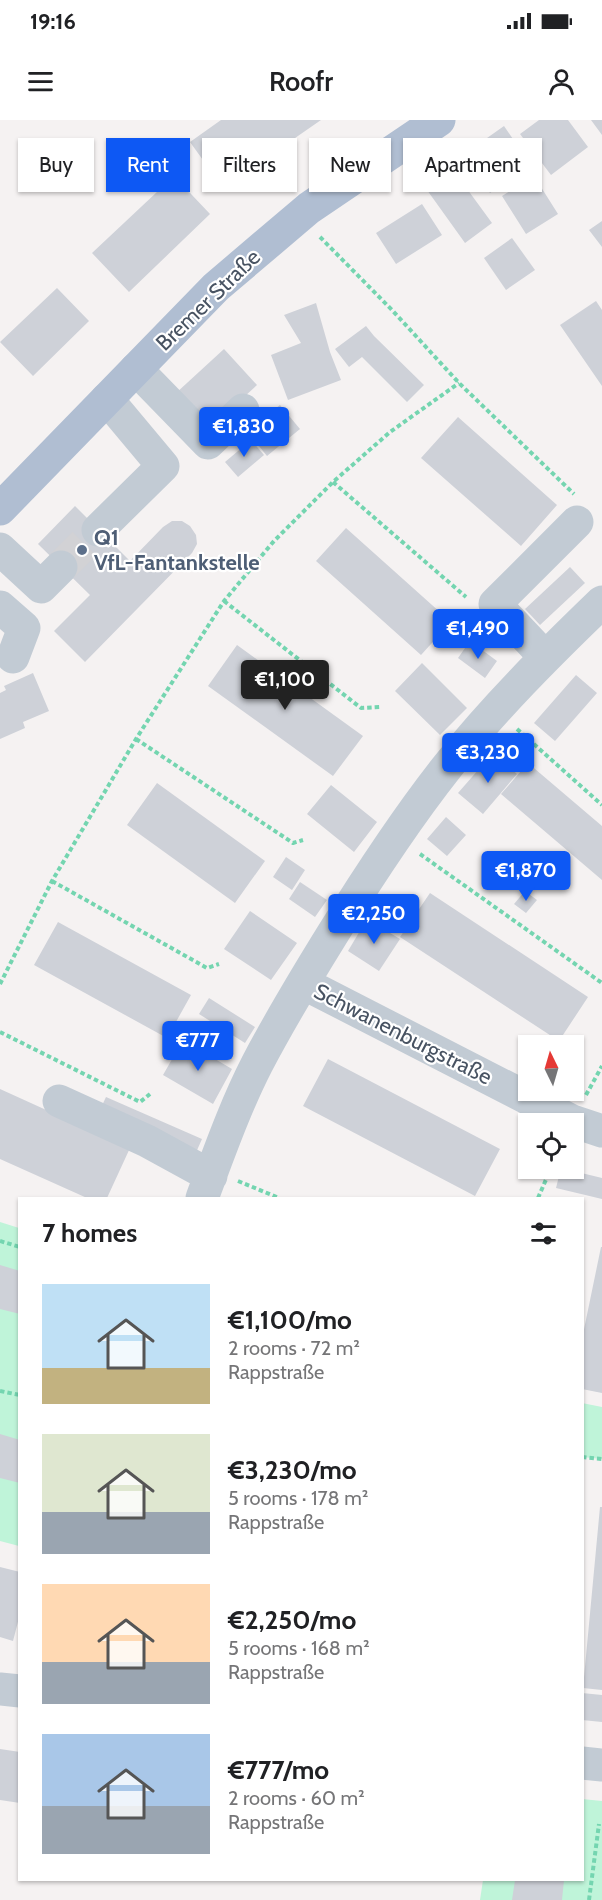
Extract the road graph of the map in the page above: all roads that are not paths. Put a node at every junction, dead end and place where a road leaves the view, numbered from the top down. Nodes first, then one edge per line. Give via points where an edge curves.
1 (439, 120) edge
2 (136, 369) junction
3 (108, 399) junction
4 (243, 410) dead end
5 (0, 509) edge
6 (577, 510) road end
7 (98, 530) tunnel mouth
8 (0, 549) edge
9 (61, 567) tunnel mouth
10 (602, 602) edge
11 (0, 606) edge
12 (13, 657) dead end
13 (546, 657) junction
14 (303, 983) junction
15 (59, 1101) dead end
16 (602, 1131) edge
17 (209, 1182) edge
18 (0, 1689) edge
19 (18, 1690) edge
20 (584, 1763) edge
21 (602, 1765) edge

1 - 2 main road, Bremer Straße via 299,216 216,287
2 - 3 main road, Bremer Straße
2 - 4 street via 208,443
3 - 5 main road, Bremer Straße
3 - 7 street via 163,466
6 - 13 street via 495,604
8 - 9 street via 40,587
10 - 13 street
11 - 12 street via 24,628
13 - 14 street via 447,766 365,882
14 - 16 street, Schwanenburgstraße via 572,1121
14 - 17 street via 256,1066
15 - 17 street via 147,1141
18 - 19 street
20 - 21 street

